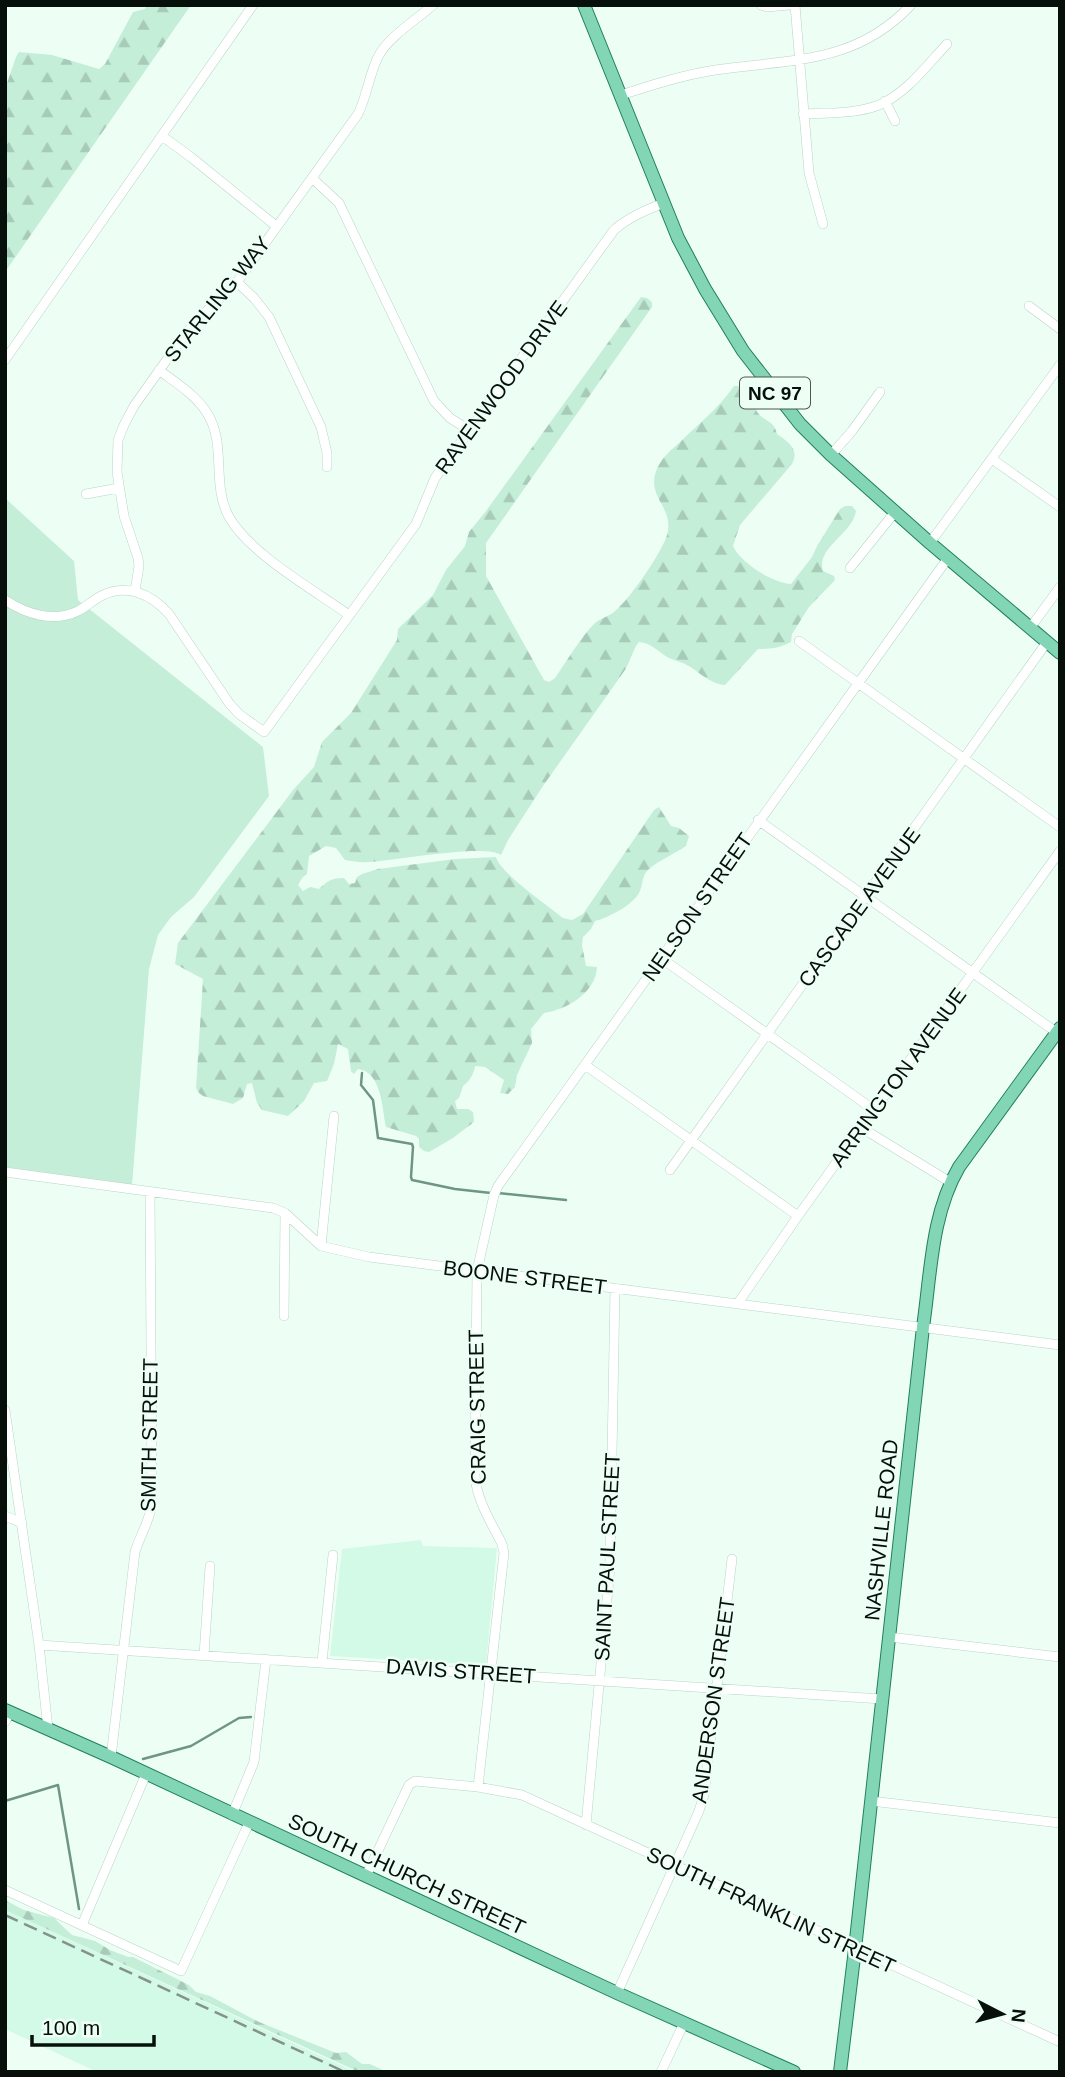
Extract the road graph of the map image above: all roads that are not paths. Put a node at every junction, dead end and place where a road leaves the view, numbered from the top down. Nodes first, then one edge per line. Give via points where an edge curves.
1 (253, 5) edge
2 (433, 5) edge
3 (583, 5) edge
4 (761, 5) edge
5 (789, 5) edge
6 (795, 5) edge
7 (911, 5) edge
8 (947, 44) dead end
9 (799, 61) junction
10 (621, 95) junction
11 (885, 101) junction
12 (803, 114) junction
13 (895, 121) dead end
14 (162, 136) junction
15 (312, 178) junction
16 (664, 203) junction
17 (823, 224) dead end
18 (276, 226) junction
19 (237, 282) junction
20 (1029, 306) dead end
21 (1060, 329) edge
22 (5, 359) edge
23 (1060, 365) edge
24 (159, 370) junction
25 (880, 392) dead end
26 (469, 430) junction
27 (831, 456) junction
28 (992, 459) junction
29 (327, 467) dead end
30 (118, 488) junction
31 (86, 494) dead end
32 (1060, 507) edge
33 (895, 512) junction
34 (930, 543) junction
35 (947, 558) junction
36 (850, 568) dead end
37 (1060, 587) edge
38 (135, 591) junction
39 (5, 600) edge
40 (349, 615) junction
41 (1030, 628) junction
42 (799, 641) dead end
43 (1047, 642) junction
44 (1060, 653) edge
45 (857, 683) junction
46 (965, 760) junction
47 (758, 820) junction
48 (1060, 827) edge
49 (1060, 851) edge
50 (865, 897) junction
51 (661, 958) junction
52 (972, 973) junction
53 (1058, 1030) edge
54 (768, 1034) junction
55 (585, 1065) junction
56 (874, 1110) junction
57 (334, 1116) dead end
58 (862, 1128) junction
59 (691, 1139) junction
60 (670, 1170) dead end
61 (5, 1172) edge
62 (950, 1182) junction
63 (150, 1192) junction
64 (285, 1213) junction
65 (798, 1216) junction
66 (321, 1246) junction
67 (477, 1271) junction
68 (615, 1288) junction
69 (738, 1303) junction
70 (284, 1316) dead end
71 (923, 1327) junction
72 (1060, 1345) edge
73 (5, 1410) edge
74 (12, 1454) junction
75 (5, 1468) edge
76 (5, 1516) edge
77 (22, 1523) junction
78 (333, 1555) dead end
79 (732, 1559) dead end
80 (210, 1566) dead end
81 (889, 1637) junction
82 (39, 1645) junction
83 (125, 1651) junction
84 (204, 1656) junction
85 (1060, 1657) edge
86 (266, 1659) junction
87 (322, 1662) junction
88 (492, 1672) junction
89 (601, 1681) junction
90 (717, 1689) junction
91 (883, 1699) junction
92 (7, 1714) edge
93 (48, 1729) junction
94 (111, 1757) junction
95 (146, 1774) junction
96 (478, 1787) junction
97 (871, 1801) junction
98 (232, 1815) junction
99 (249, 1823) junction
100 (1060, 1824) edge
101 (586, 1825) junction
102 (674, 1865) junction
103 (366, 1876) junction
104 (5, 1890) edge
105 (82, 1925) junction
106 (855, 1949) junction
107 (617, 1993) junction
108 (684, 2022) junction
109 (1060, 2042) edge
110 (661, 2072) edge
111 (794, 2072) edge
112 (840, 2072) edge

1 - 14 street
2 - 15 street, STARLING WAY via 384,47 358,114
3 - 10 main road, NC 97
4 - 5 street
6 - 9 street
7 - 9 street via 892,23 853,46
8 - 11 street
9 - 10 street via 714,71
9 - 12 street
10 - 16 main road, NC 97
11 - 12 street via 854,110
11 - 13 street
12 - 17 street via 809,173
14 - 18 street
14 - 22 street
15 - 18 street, STARLING WAY
15 - 26 street via 339,203 434,401
16 - 26 street, RAVENWOOD DRIVE via 638,213 614,230
16 - 27 main road, NC 97 via 693,269 743,351
18 - 19 street, STARLING WAY
19 - 24 street, STARLING WAY via 195,322
19 - 29 street via 269,317 321,427
20 - 21 street
23 - 28 street
24 - 30 street, STARLING WAY via 121,432
24 - 40 street via 207,412 216,438 223,502 238,529 259,551
25 - 27 street
26 - 40 street, RAVENWOOD DRIVE via 435,478 416,524
27 - 33 main road, NC 97
28 - 32 street
28 - 34 street
30 - 31 street
30 - 38 street, STARLING WAY via 138,558
33 - 34 main road, NC 97
33 - 36 street
34 - 35 main road, NC 97
35 - 41 main road, NC 97
35 - 45 street, NELSON STREET
37 - 41 street
38 - 39 street via 103,595 61,616 30,614
38 - 40 street, RAVENWOOD DRIVE via 159,603 229,703 264,732
41 - 43 main road, NC 97
42 - 45 street
43 - 44 main road, NC 97
43 - 46 street, CASCADE AVENUE
45 - 46 street
45 - 47 street, NELSON STREET
46 - 48 street
46 - 50 street, CASCADE AVENUE
47 - 50 street
47 - 51 street, NELSON STREET
49 - 52 street, ARRINGTON AVENUE
50 - 52 street
50 - 54 street, CASCADE AVENUE
51 - 54 street
51 - 55 street, NELSON STREET
52 - 53 street
52 - 56 street, ARRINGTON AVENUE
53 - 62 main road, NASHVILLE ROAD
54 - 56 street
54 - 59 street, CASCADE AVENUE
55 - 59 street
55 - 67 street, NELSON STREET via 498,1186
56 - 58 street, ARRINGTON AVENUE
57 - 66 street
58 - 62 street
58 - 65 street, ARRINGTON AVENUE
59 - 60 street, CASCADE AVENUE
59 - 65 street
61 - 63 street
62 - 71 main road, NASHVILLE ROAD via 937,1226
63 - 64 street
63 - 83 street, SMITH STREET via 152,1503 135,1552
64 - 66 street, BOONE STREET
64 - 70 street
65 - 69 street, ARRINGTON AVENUE
66 - 67 street, BOONE STREET
67 - 68 street, BOONE STREET
67 - 88 street, CRAIG STREET via 475,1486 503,1553
68 - 69 street, BOONE STREET
68 - 89 street, SAINT PAUL STREET via 610,1567
69 - 71 street, BOONE STREET
71 - 72 street, BOONE STREET
71 - 81 main road, NASHVILLE ROAD
73 - 74 street
74 - 75 street
74 - 77 street
76 - 77 street
77 - 82 street
78 - 87 street
79 - 90 street, ANDERSON STREET
80 - 84 street
81 - 85 street
81 - 91 main road, NASHVILLE ROAD
82 - 83 street, DAVIS STREET
82 - 93 street
83 - 84 street, DAVIS STREET
83 - 94 street, SMITH STREET
84 - 86 street, DAVIS STREET
86 - 87 street, DAVIS STREET
86 - 98 street via 254,1762
87 - 88 street, DAVIS STREET
88 - 89 street, DAVIS STREET
88 - 96 street, CRAIG STREET
89 - 90 street, DAVIS STREET
89 - 101 street, SAINT PAUL STREET
90 - 91 street, DAVIS STREET
90 - 102 street, ANDERSON STREET via 704,1795
91 - 97 main road, NASHVILLE ROAD
92 - 93 main road, SOUTH CHURCH STREET
93 - 94 main road, SOUTH CHURCH STREET
94 - 95 main road, SOUTH CHURCH STREET
95 - 98 main road, SOUTH CHURCH STREET
95 - 105 street
96 - 101 street, SOUTH FRANKLIN STREET via 522,1796
96 - 103 street, SOUTH FRANKLIN STREET via 425,1781 409,1784
97 - 100 street
97 - 106 main road, NASHVILLE ROAD
98 - 99 main road, SOUTH CHURCH STREET
99 - 103 main road, SOUTH CHURCH STREET
99 - 105 street via 181,1971
101 - 102 street, SOUTH FRANKLIN STREET
102 - 106 street, SOUTH FRANKLIN STREET
102 - 107 street, ANDERSON STREET
103 - 107 main road, SOUTH CHURCH STREET
104 - 105 street
106 - 109 street, SOUTH FRANKLIN STREET
106 - 112 main road, NASHVILLE ROAD
107 - 108 main road, SOUTH CHURCH STREET
108 - 110 street
108 - 111 main road, SOUTH CHURCH STREET

